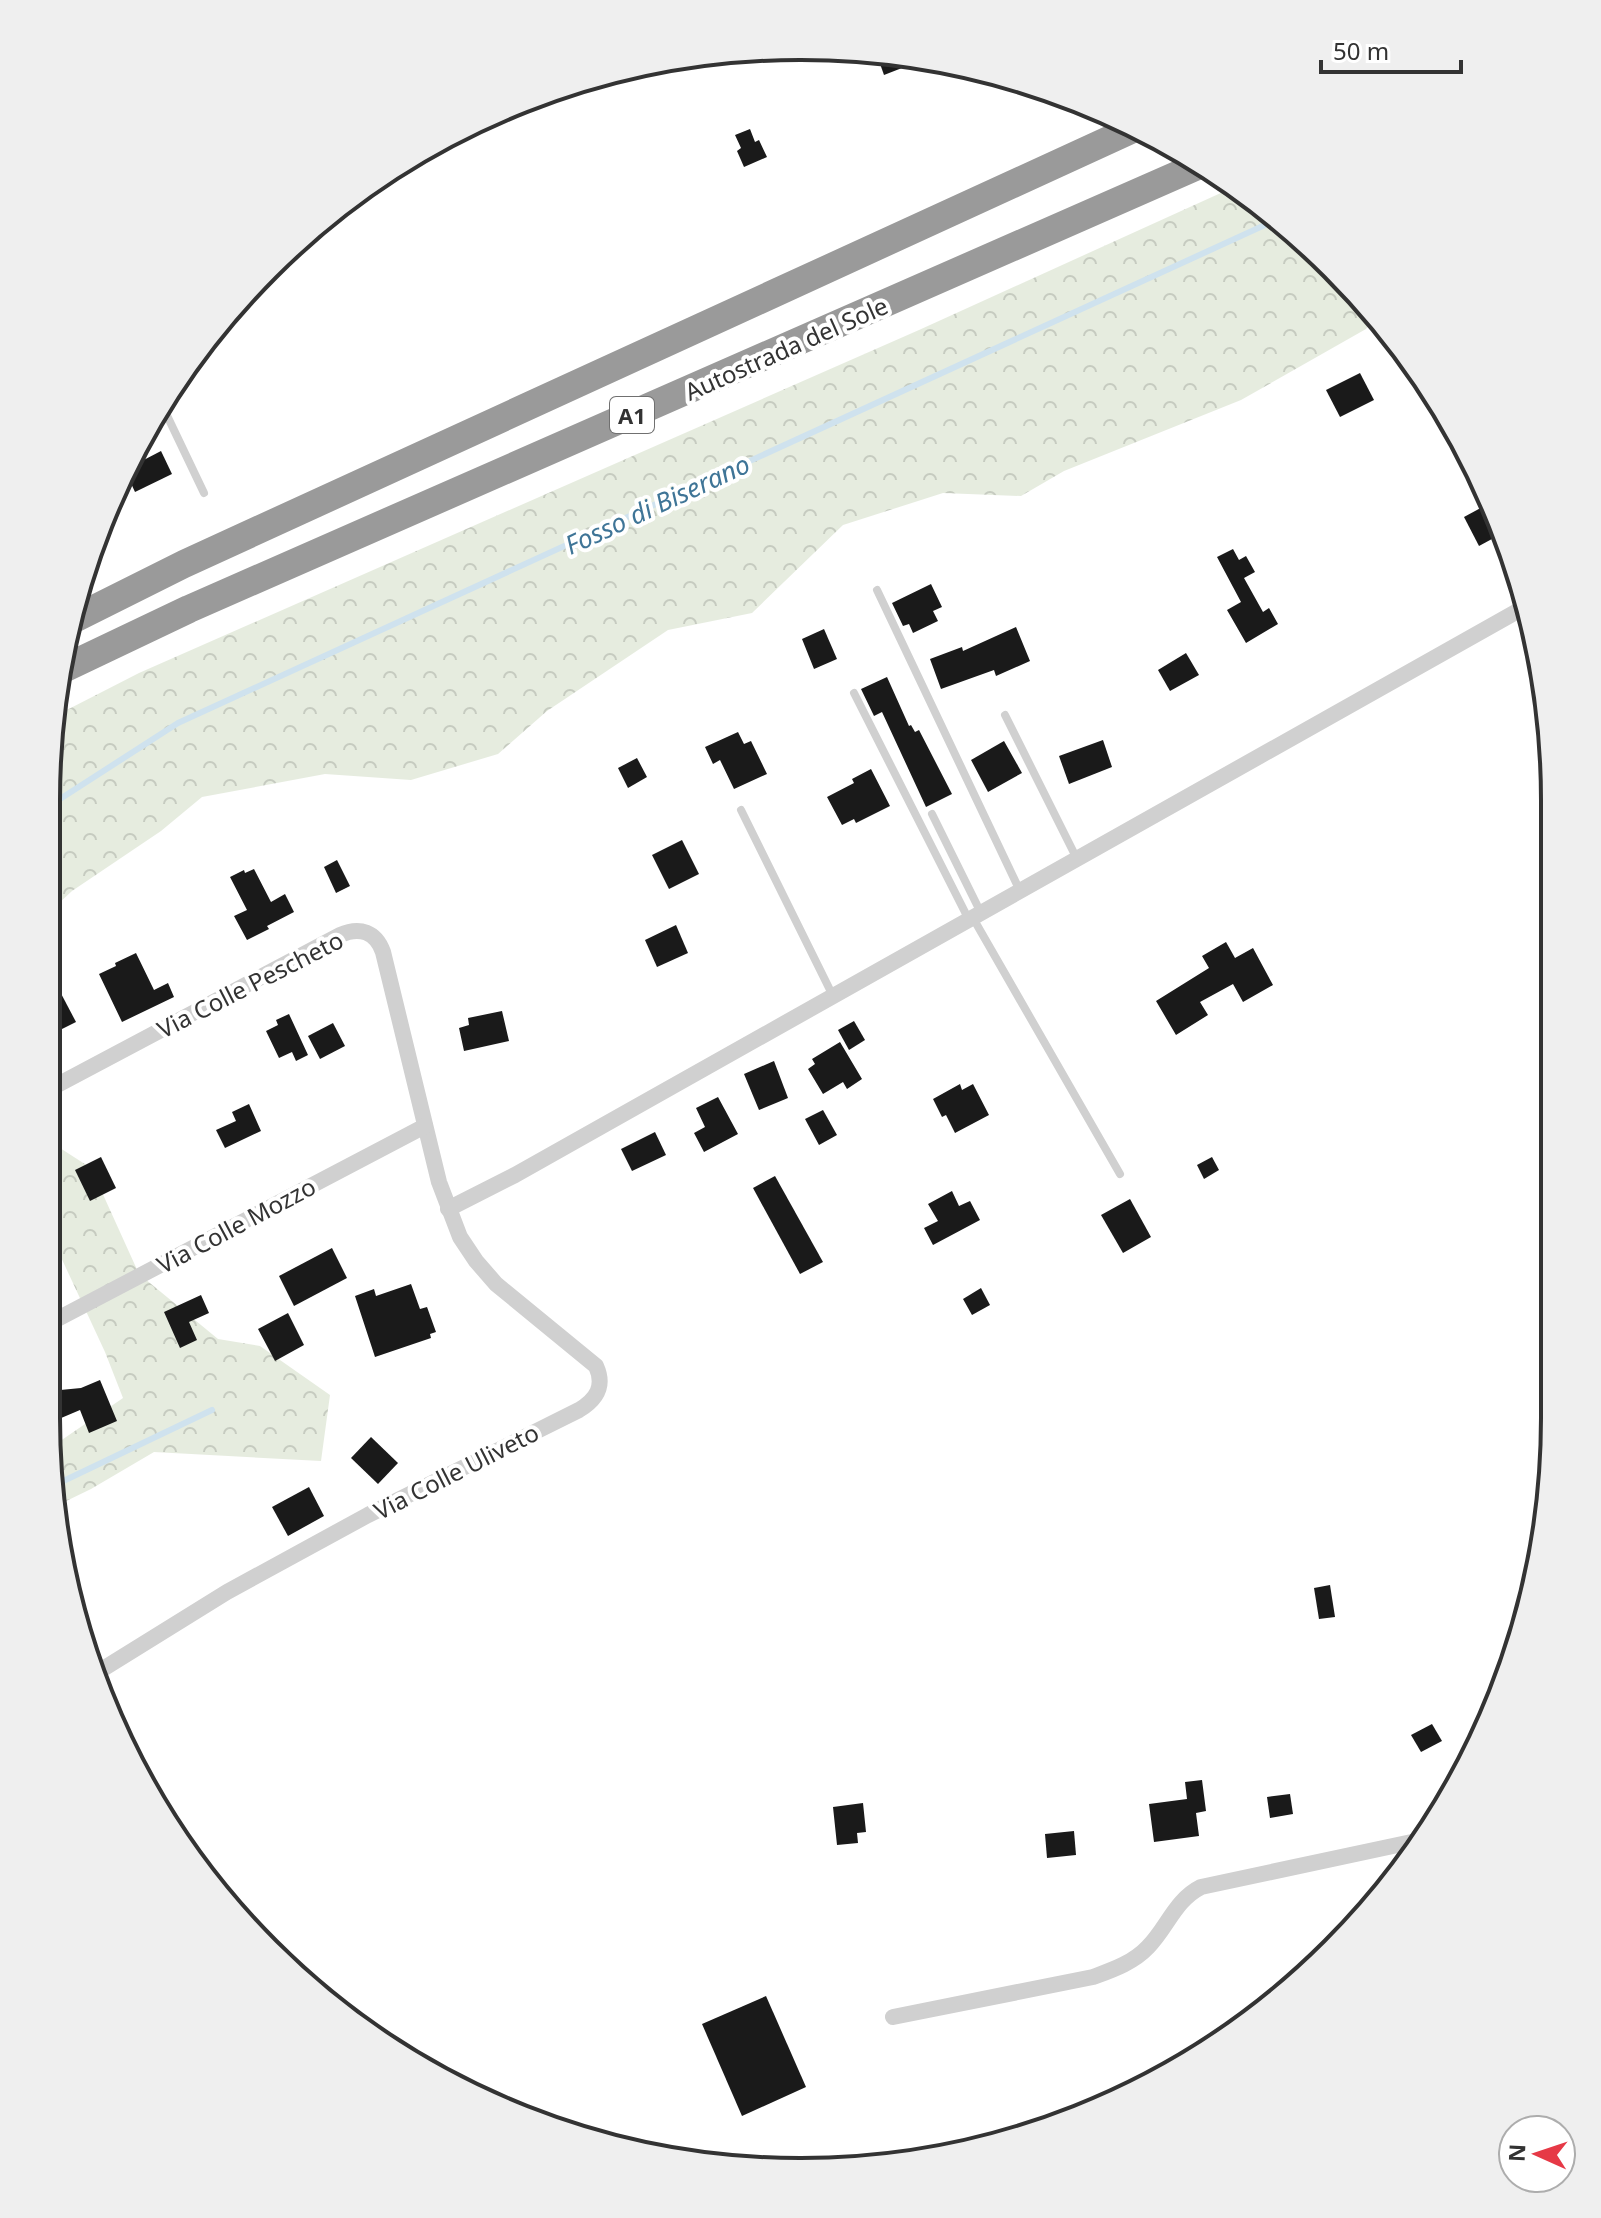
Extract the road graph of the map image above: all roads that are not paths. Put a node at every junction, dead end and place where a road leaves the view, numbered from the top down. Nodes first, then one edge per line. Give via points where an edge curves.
1 (1123, 134) edge
2 (1188, 170) edge
3 (168, 417) edge
4 (204, 493) dead end
5 (877, 590) dead end
6 (1517, 612) edge
7 (84, 614) edge
8 (73, 664) edge
9 (854, 693) dead end
10 (1005, 715) dead end
11 (741, 810) dead end
12 (932, 814) dead end
13 (1077, 859) junction
14 (1020, 891) junction
15 (974, 917) junction
16 (833, 996) junction
17 (60, 1084) edge
18 (425, 1126) junction
19 (1120, 1174) dead end
20 (448, 1209) junction
21 (60, 1318) edge
22 (104, 1668) edge
23 (1406, 1843) edge
24 (893, 2017) dead end

1 - 7 highway, A1
2 - 8 highway, Autostrada del Sole / A1
3 - 4 lane
5 - 14 lane
6 - 13 street
9 - 15 lane
10 - 13 lane
11 - 16 lane
12 - 15 lane
13 - 14 street
14 - 15 street
15 - 16 street
15 - 19 lane
16 - 20 street
17 - 18 street, Via Colle Pescheto via 340,935 359,931 373,936 381,947
18 - 20 street, Via Colle Pescheto
18 - 21 street, Via Colle Mozzo
20 - 22 street, Via Colle Uliveto via 468,1250 496,1284 596,1366 601,1382 597,1395 579,1410 227,1592
23 - 24 street via 1201,1887 1183,1899 1142,1953 1093,1977

